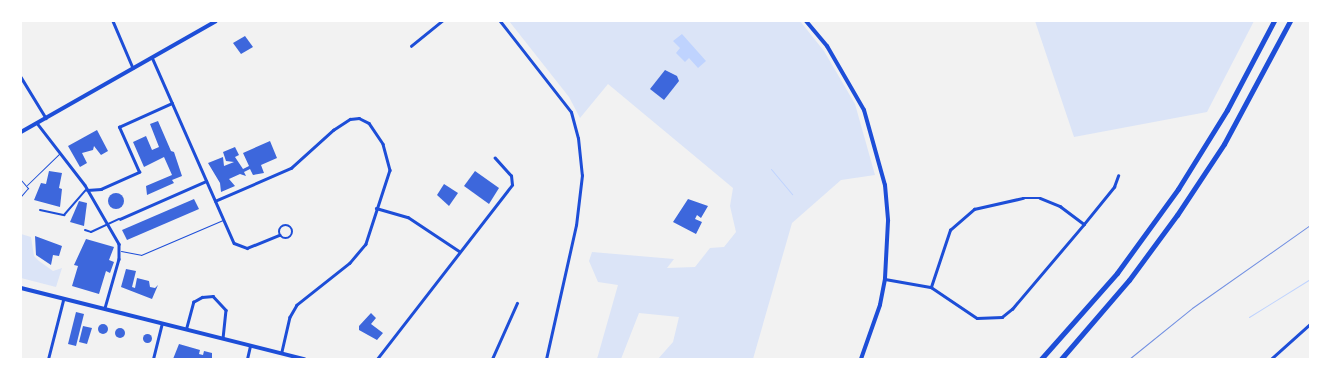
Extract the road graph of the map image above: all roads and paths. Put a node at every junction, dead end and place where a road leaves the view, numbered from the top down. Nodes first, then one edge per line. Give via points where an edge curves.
1 (113, 21) edge
2 (216, 21) edge
3 (442, 21) edge
4 (500, 21) edge
5 (806, 21) edge
6 (1274, 21) edge
7 (1290, 21) edge
8 (411, 46) dead end
9 (152, 58) junction
10 (133, 68) junction
11 (21, 77) edge
12 (172, 103) junction
13 (46, 118) junction
14 (37, 123) junction
15 (21, 132) edge
16 (59, 154) junction
17 (495, 158) dead end
18 (1118, 176) dead end
19 (21, 180) edge
20 (206, 181) junction
21 (28, 185) junction
22 (87, 190) junction
23 (21, 196) edge
24 (215, 201) junction
25 (376, 208) junction
26 (40, 210) dead end
27 (120, 219) joint
28 (223, 220) junction
29 (109, 223) junction
30 (1084, 224) junction
31 (85, 230) dead end
32 (279, 236) junction
33 (120, 251) junction
34 (460, 251) junction
35 (885, 279) junction
36 (931, 287) junction
37 (21, 288) edge
38 (63, 300) junction
39 (517, 303) dead end
40 (104, 310) junction
41 (162, 322) junction
42 (1310, 324) edge
43 (186, 329) junction
44 (223, 338) junction
45 (250, 345) junction
46 (282, 353) junction
47 (48, 359) edge
48 (154, 359) edge
49 (247, 359) edge
50 (303, 359) edge
51 (377, 359) edge
52 (492, 359) edge
53 (546, 359) edge
54 (862, 359) edge
55 (1041, 359) edge
56 (1061, 359) edge
57 (1272, 359) edge

1 - 10 street
2 - 9 main road
3 - 8 street
4 - 53 street via 571,112 578,138 582,176 576,223
5 - 35 main road via 846,76 873,137 887,204
6 - 55 highway via 1227,110 1173,197 1110,281
7 - 56 highway via 1224,144 1177,215 1123,288
9 - 10 main road
9 - 12 street
10 - 13 main road
11 - 13 street
12 - 20 street
12 - 22 street via 119,127 139,172 100,189
13 - 14 main road
14 - 15 main road
14 - 16 street
16 - 21 lane
16 - 22 street
17 - 34 street via 511,176 512,185
18 - 30 street via 1114,187
19 - 21 lane
20 - 24 street
20 - 27 street
21 - 23 lane via 26,193
22 - 26 street via 64,215
22 - 29 street via 97,210
24 - 25 street via 291,168 333,130 356,118 369,123 377,133 390,163 390,172
24 - 28 street
25 - 34 street via 408,217
25 - 46 street via 369,238 359,254 305,296 293,310
27 - 29 street
28 - 32 street via 234,243 243,248
28 - 33 lane via 141,256
29 - 31 street via 92,232
29 - 33 street
30 - 36 street via 1002,317 977,318
30 - 36 street via 1060,206 1040,198 1023,198 974,210 950,230
32 - 32 street via 289,239 293,229 283,226
33 - 40 street
34 - 51 street
35 - 36 street
35 - 54 main road
37 - 38 main road
38 - 40 main road
38 - 47 street
39 - 52 street
40 - 41 main road
41 - 43 main road
41 - 48 street
42 - 57 street
43 - 44 main road
43 - 44 street via 193,302 213,296 226,310
44 - 45 main road
45 - 46 main road
45 - 49 street
46 - 50 main road

